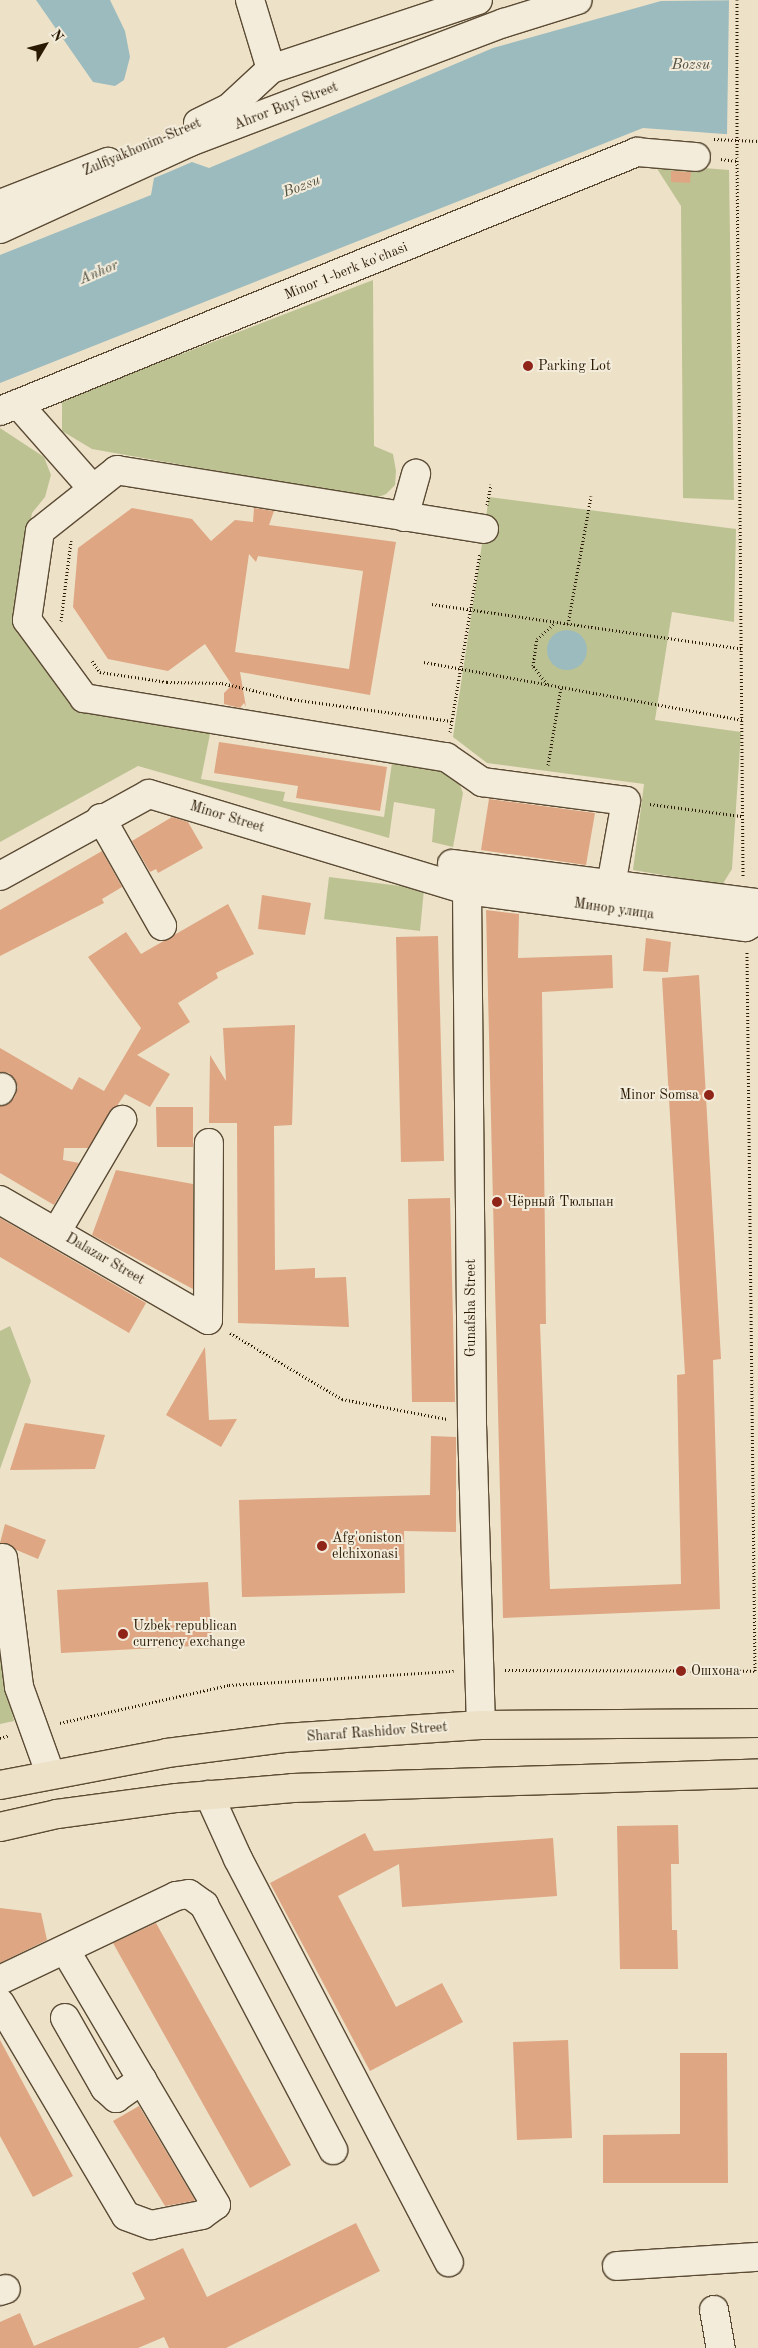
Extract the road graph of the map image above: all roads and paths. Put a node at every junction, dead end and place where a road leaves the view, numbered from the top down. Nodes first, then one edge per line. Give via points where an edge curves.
1 (250, 0) edge
2 (478, 0) edge
3 (578, 0) edge
4 (737, 0) edge
5 (271, 68) junction
6 (758, 141) edge
7 (696, 156) joint
8 (737, 157) dead end
9 (0, 204) edge
10 (0, 230) edge
11 (9, 408) edge
12 (416, 474) dead end
13 (491, 484) dead end
14 (93, 489) junction
15 (591, 496) dead end
16 (404, 517) junction
17 (484, 529) junction
18 (77, 536) dead end
19 (432, 604) dead end
20 (470, 610) junction
21 (556, 622) junction
22 (568, 624) junction
23 (65, 627) dead end
24 (743, 649) dead end
25 (88, 657) dead end
26 (424, 662) dead end
27 (461, 668) junction
28 (547, 684) junction
29 (561, 687) junction
30 (743, 720) dead end
31 (544, 790) junction
32 (626, 801) junction
33 (741, 816) dead end
34 (101, 818) junction
35 (452, 864) dead end
36 (0, 876) edge
37 (611, 884) junction
38 (467, 890) junction
39 (758, 903) edge
40 (758, 920) edge
41 (162, 926) dead end
42 (122, 1120) dead end
43 (209, 1143) dead end
44 (0, 1200) edge
45 (57, 1231) junction
46 (208, 1320) junction
47 (472, 1424) junction
48 (3, 1558) dead end
49 (479, 1670) junction
50 (755, 1671) dead end
51 (758, 1723) edge
52 (481, 1726) junction
53 (34, 1730) junction
54 (0, 1738) edge
55 (50, 1773) junction
56 (758, 1773) edge
57 (0, 1785) edge
58 (209, 1795) junction
59 (0, 1827) edge
60 (65, 1950) junction
61 (0, 1980) edge
62 (0, 2003) edge
63 (65, 2018) dead end
64 (142, 2080) junction
65 (333, 2150) dead end
66 (758, 2257) edge
67 (449, 2262) dead end
68 (617, 2266) dead end
69 (714, 2310) dead end
70 (721, 2348) edge

1 - 5 street
2 - 5 street
3 - 10 street, Ahror Buyi Street via 504,23 190,142
4 - 8 path, bridge
5 - 9 street, Zulfiyakhonim Street via 229,108 167,139
6 - 7 path via 696,138
7 - 11 street, Minor 1-berk ko'chasi via 637,152
11 - 14 street
12 - 16 street
13 - 17 path
14 - 16 street via 117,470
14 - 31 street via 40,532 27,620 84,698 446,757 482,782
15 - 22 path
16 - 17 street
17 - 20 path
18 - 23 path via 70,542 60,619
19 - 20 path
20 - 21 path
20 - 27 path
21 - 22 path
21 - 28 path via 537,638 533,666
22 - 24 path
25 - 27 path via 100,672 167,682 222,683 290,699 452,720
26 - 27 path
27 - 28 path
28 - 29 path
29 - 30 path
29 - 31 path
31 - 32 street
32 - 33 path
32 - 37 street
34 - 36 street, Minor Street
34 - 38 street, Minor Street via 149,794
34 - 41 street
35 - 37 street
37 - 39 street
38 - 40 street, Минор улица via 746,927
38 - 47 street, Gunafsha Street
42 - 45 street
43 - 46 street
44 - 45 street, Dalazar Street
45 - 46 street, Dalazar Street
46 - 47 path via 342,1399
47 - 49 street, Gunafsha Street
48 - 53 street via 20,1687
49 - 50 path
49 - 52 street, Gunafsha Street
49 - 53 path via 229,1685
51 - 52 main road, Sharaf Rashidov Street
52 - 55 main road, Sharaf Rashidov Street via 284,1738
53 - 54 path
53 - 55 street
55 - 57 main road, Sharaf Rashidov Street
56 - 58 main road via 430,1782
58 - 59 main road via 57,1814
58 - 67 street via 238,1860
60 - 61 street
60 - 64 street
60 - 65 street via 176,1896 189,1894 204,1905
62 - 64 street via 126,2216 151,2225 202,2215 216,2205
63 - 64 street via 105,2088 116,2098
66 - 68 street
69 - 70 street

